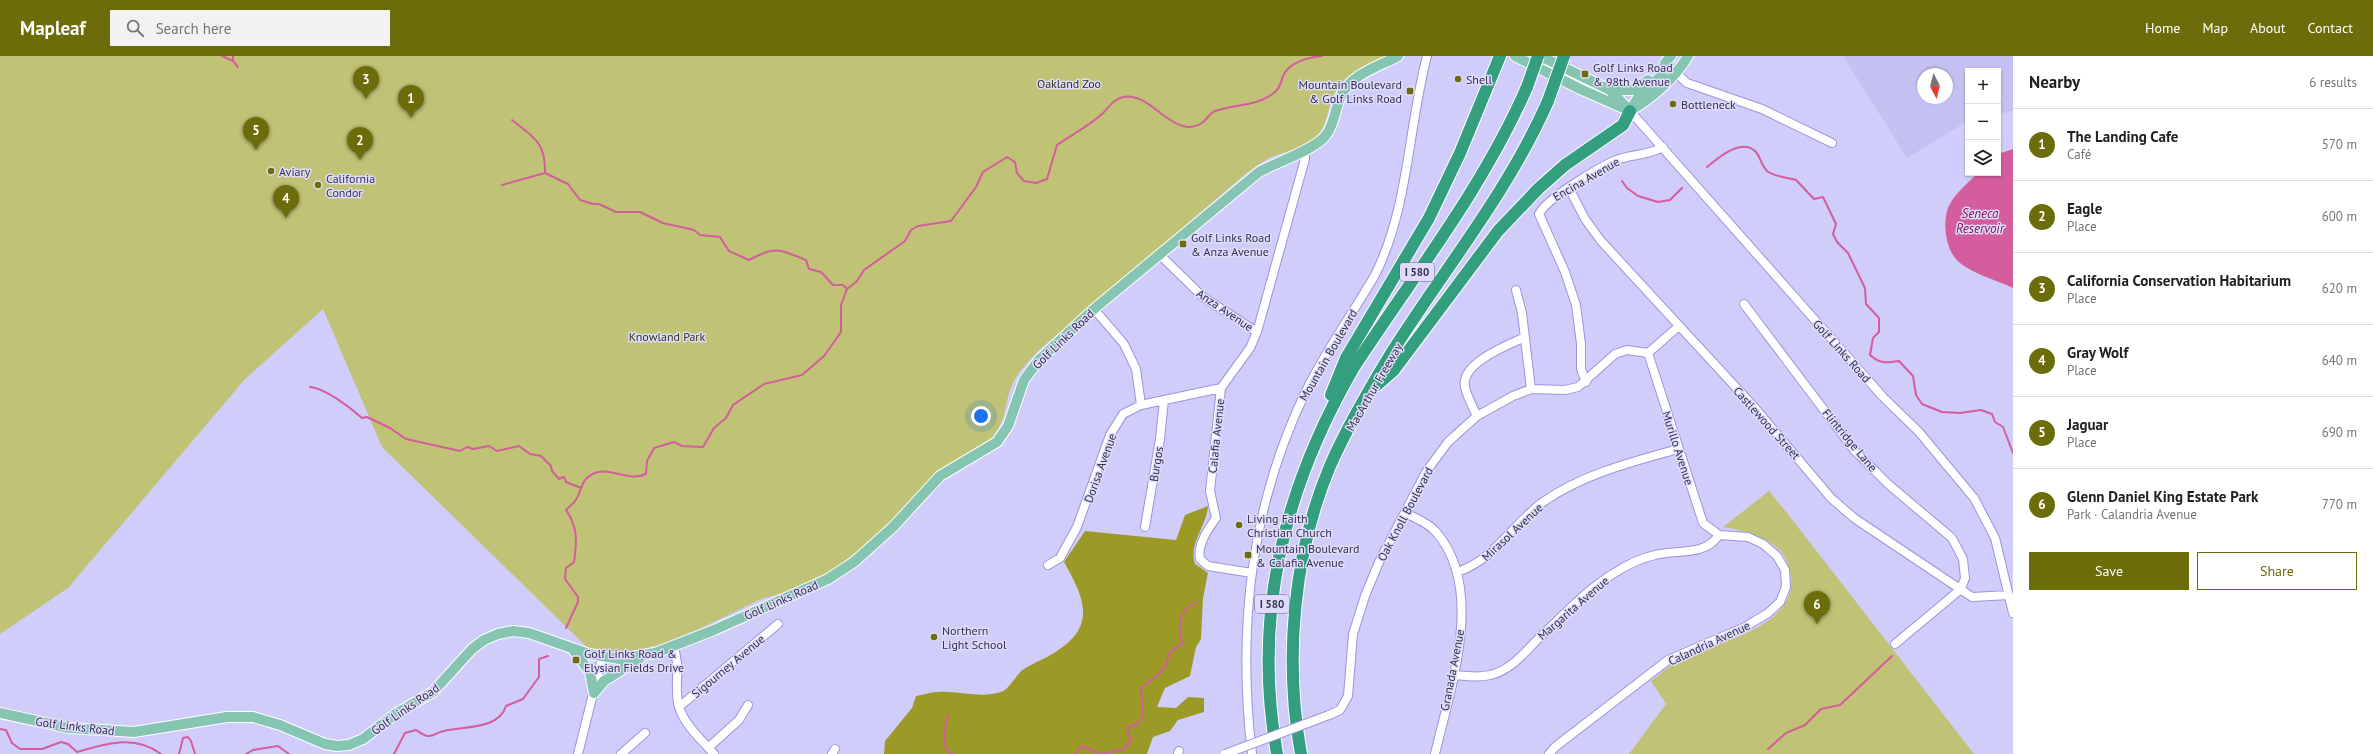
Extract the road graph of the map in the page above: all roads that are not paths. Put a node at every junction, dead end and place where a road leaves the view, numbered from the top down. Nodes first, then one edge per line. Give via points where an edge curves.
1 (1398, 56) edge
2 (1427, 56) edge
3 (1500, 56) edge
4 (1515, 56) edge
5 (1539, 56) edge
6 (1564, 56) edge
7 (1688, 56) edge
8 (1668, 60) edge
9 (1675, 74) junction
10 (1610, 90) junction
11 (1630, 111) junction
12 (1832, 143) dead end
13 (1663, 147) junction
14 (1305, 150) junction
15 (1569, 188) junction
16 (1159, 254) junction
17 (1516, 290) dead end
18 (1744, 304) dead end
19 (1094, 309) junction
20 (1679, 326) junction
21 (1257, 332) junction
22 (1525, 337) junction
23 (1648, 354) junction
24 (1586, 382) junction
25 (1221, 388) junction
26 (1531, 389) junction
27 (1366, 396) junction
28 (1164, 400) junction
29 (1141, 404) junction
30 (1477, 416) junction
31 (1678, 449) junction
32 (1308, 458) junction
33 (1405, 513) junction
34 (1145, 527) dead end
35 (1719, 535) junction
36 (1048, 565) dead end
37 (1457, 572) junction
38 (1252, 573) junction
39 (1961, 589) junction
40 (2009, 596) junction
41 (2013, 613) edge
42 (778, 624) dead end
43 (1895, 644) dead end
44 (673, 646) junction
45 (572, 649) junction
46 (646, 655) junction
47 (602, 658) junction
48 (1454, 675) junction
49 (594, 692) junction
50 (748, 705) dead end
51 (679, 707) junction
52 (0, 714) edge
53 (645, 733) dead end
54 (708, 748) junction
55 (578, 754) edge
56 (621, 754) edge
57 (714, 754) edge
58 (1225, 754) edge
59 (1252, 754) edge
60 (1277, 754) edge
61 (1301, 754) edge
62 (1435, 754) edge
63 (1549, 754) edge

1 - 14 main road, Golf Links Road via 1363,73 1349,84 1340,98 1326,135 1317,145
2 - 38 street, Mountain Boulevard via 1405,181 1384,252 1375,275 1318,369 1288,432 1265,505
3 - 32 highway via 1429,218 1346,358
4 - 11 main road, Golf Links Road
5 - 10 main road, Golf Links Road
5 - 32 highway, MacArthur Freeway / I 580, bridge via 1514,116 1486,168 1354,367 1337,396
6 - 27 highway, MacArthur Freeway / I 580, bridge via 1548,101 1529,142 1506,182 1392,352
7 - 9 main road
8 - 9 street
8 - 10 main road via 1645,83 1625,92
8 - 11 main road via 1662,75 1639,96
9 - 11 main road via 1643,104
9 - 12 street via 1687,83 1762,109
10 - 11 main road, Golf Links Road
11 - 13 street, Golf Links Road
11 - 27 highway via 1623,125 1565,166 1538,189 1498,231 1394,370
13 - 15 street, Encina Avenue via 1650,154 1616,160
13 - 40 street, Golf Links Road via 1883,397 1919,432 1974,498 1995,538
14 - 16 main road, Golf Links Road via 1259,172
14 - 21 street, Calafia Avenue via 1305,159
15 - 20 street, Castlewood Street via 1601,241
15 - 24 street, Encina Avenue via 1548,201 1539,214 1565,272 1576,305 1581,369
16 - 19 main road, Golf Links Road
16 - 21 street, Anza Avenue via 1203,298
17 - 22 street
18 - 39 street, Flintridge Lane via 1855,451 1888,484 1952,538 1964,559 1965,578
19 - 29 street via 1124,344 1136,369
19 - 44 main road, Golf Links Road via 1035,365 1024,380 1008,426 997,442 940,476 893,527 854,562 798,594
20 - 23 street
20 - 39 street, Castlewood Street via 1794,451 1831,498 1854,518
21 - 25 street, Calafia Avenue via 1250,348
22 - 26 street
22 - 30 street via 1492,352 1469,370 1465,387
23 - 24 street, Oak Knoll Boulevard via 1627,350 1615,354
23 - 31 street, Murillo Avenue
24 - 26 street, Oak Knoll Boulevard via 1564,390
25 - 28 street, Dorisa Avenue
25 - 38 street, Calafia Avenue via 1210,491 1216,518 1204,537 1199,555 1202,562 1208,566
26 - 30 street, Oak Knoll Boulevard
27 - 61 highway, MacArthur Freeway / I 580 via 1328,472 1302,564 1294,632 1293,668 1294,704
28 - 29 street, Dorisa Avenue
28 - 34 street, Burgos
29 - 36 street, Dorisa Avenue via 1123,414 1110,435 1078,527 1060,558
30 - 33 street, Oak Knoll Boulevard via 1448,442 1426,472
31 - 35 street, Murillo Avenue via 1703,523
31 - 37 street, Mirasol Avenue via 1608,470 1565,488 1521,520 1482,562
32 - 60 highway, MacArthur Freeway / I 580 via 1286,525 1273,594 1269,667 1270,704
33 - 37 street, Granada Avenue via 1435,531 1450,553
33 - 58 street, Oak Knoll Boulevard, bridge via 1379,562 1365,596 1353,634 1348,696 1340,710
35 - 48 street, Margarita Avenue via 1714,542 1704,548 1655,555 1617,571 1585,595 1508,668 1474,678
35 - 63 street, Calandria Avenue via 1748,536 1763,544 1776,556 1784,570 1786,587 1780,602 1745,628 1668,660
37 - 48 street, Granada Avenue via 1462,620
38 - 59 street, Mountain Boulevard via 1246,625 1245,680
39 - 40 street, Castlewood Street via 1972,597
39 - 43 street
40 - 41 street, Golf Links Road
42 - 51 street, Sigourney Avenue
44 - 46 main road, Golf Links Road
44 - 51 street via 678,665
45 - 47 main road, Golf Links Road
45 - 49 main road via 588,667
45 - 52 main road, Golf Links Road via 529,633 513,631 491,637 472,649 433,692 397,713 363,740 349,745 325,744 253,717 227,717 134,732 69,728
46 - 47 main road, Golf Links Road via 620,659
46 - 49 main road via 604,681
47 - 49 street
48 - 62 street, Granada Avenue
49 - 55 street
50 - 54 street via 739,720
51 - 54 street via 692,730
53 - 56 street
54 - 57 street

